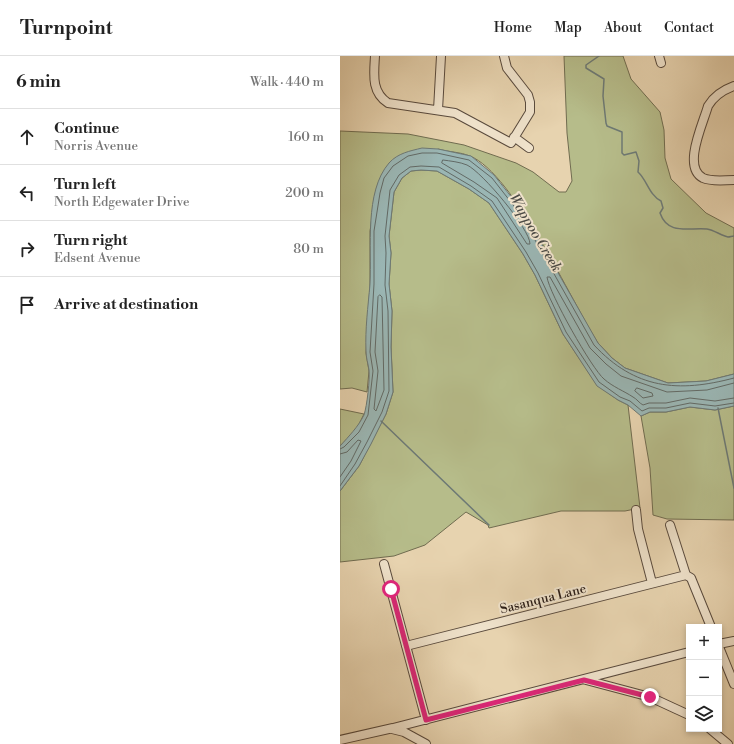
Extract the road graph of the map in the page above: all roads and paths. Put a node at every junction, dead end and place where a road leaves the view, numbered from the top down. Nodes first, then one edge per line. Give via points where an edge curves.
1 (375, 56) edge
2 (441, 56) edge
3 (504, 56) edge
4 (734, 86) edge
5 (438, 110) junction
6 (514, 137) junction
7 (529, 148) dead end
8 (734, 180) edge
9 (636, 510) dead end
10 (670, 525) dead end
11 (384, 564) dead end
12 (686, 575) junction
13 (652, 583) junction
14 (710, 624) edge
15 (734, 641) edge
16 (722, 645) edge
17 (406, 646) junction
18 (686, 653) edge
19 (722, 654) edge
20 (584, 680) junction
21 (734, 684) edge
22 (686, 714) edge
23 (426, 720) junction
24 (391, 729) junction
25 (714, 732) edge
26 (340, 740) edge
27 (426, 744) edge
28 (728, 744) edge

1 - 5 street via 374,84 384,100 388,103
2 - 5 street
3 - 6 street via 507,68 528,95 530,102 530,112
4 - 8 street via 711,100 694,154 693,166 696,173 704,178
5 - 6 street via 455,113 511,143
6 - 7 street
9 - 13 street via 638,529
10 - 12 street
11 - 17 street
12 - 13 street, Sasanqua Lane
12 - 14 street via 691,578
13 - 17 street, Sasanqua Lane
15 - 16 street
17 - 23 street
18 - 20 street
19 - 21 street
20 - 22 street via 650,697
20 - 23 street
23 - 24 street
24 - 26 street
24 - 27 street via 404,732
25 - 28 street

